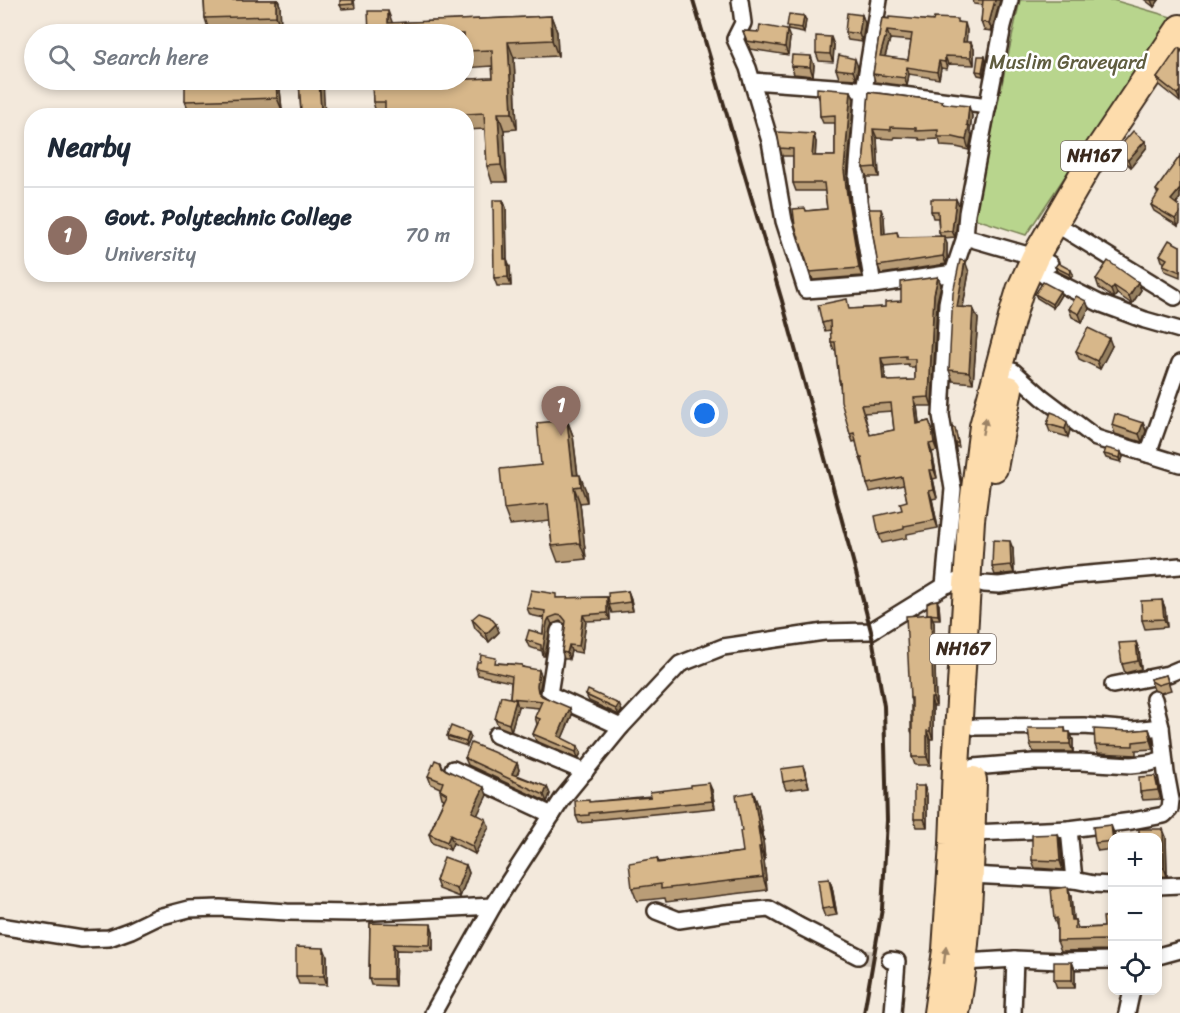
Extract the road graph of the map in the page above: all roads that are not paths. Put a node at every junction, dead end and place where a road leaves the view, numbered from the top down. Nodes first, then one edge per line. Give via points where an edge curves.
1 (740, 0) edge
2 (879, 0) edge
3 (1010, 0) edge
4 (1180, 28) edge
5 (1180, 52) edge
6 (752, 81) junction
7 (864, 90) junction
8 (988, 106) junction
9 (1066, 230) junction
10 (965, 237) junction
11 (1043, 266) junction
12 (953, 273) junction
13 (873, 285) junction
14 (1175, 297) dead end
15 (1180, 330) edge
16 (1180, 363) edge
17 (1013, 371) junction
18 (1148, 454) junction
19 (1180, 464) edge
20 (1180, 566) edge
21 (976, 580) junction
22 (944, 586) junction
23 (559, 631) dead end
24 (1180, 669) edge
25 (1113, 685) dead end
26 (1154, 699) dead end
27 (621, 727) junction
28 (1161, 727) junction
29 (975, 728) junction
30 (496, 735) dead end
31 (1164, 759) junction
32 (974, 767) junction
33 (453, 769) dead end
34 (585, 772) junction
35 (552, 815) junction
36 (1069, 829) junction
37 (972, 833) junction
38 (970, 875) junction
39 (1074, 880) junction
40 (1108, 885) edge
41 (1180, 885) edge
42 (1162, 886) edge
43 (493, 906) junction
44 (656, 911) dead end
45 (0, 926) edge
46 (1180, 950) edge
47 (1162, 955) edge
48 (858, 956) tunnel mouth
49 (1015, 959) junction
50 (890, 960) dead end
51 (1108, 960) edge
52 (964, 962) junction
53 (1131, 995) edge
54 (433, 1013) edge
55 (893, 1013) edge
56 (937, 1013) edge
57 (956, 1013) edge
58 (1013, 1013) edge
59 (1127, 1013) edge

1 - 6 street via 743,23 735,39
2 - 7 street
3 - 8 street
4 - 11 highway, NH167 via 1090,162
5 - 9 highway, NH167
6 - 7 street
6 - 13 street via 770,141 784,221 806,290
7 - 8 street
7 - 13 street via 857,177
8 - 10 street
9 - 11 highway, NH167
9 - 14 street
10 - 11 street
10 - 12 street
11 - 15 street via 1099,303
11 - 17 highway, NH167
21 -> 11 highway, NH167 via 971,520 983,426 1020,290
12 - 13 street
12 - 22 street via 947,303 941,416 953,489
16 - 18 street
17 - 18 street via 1096,438
17 - 21 highway, NH167
18 - 19 street
20 - 21 street via 999,585
21 - 22 street
21 - 29 highway, NH167
56 -> 21 highway, NH167 via 946,950 956,767
22 - 27 street via 871,631 824,632 723,646 680,664
23 - 27 street via 549,694
24 - 25 street
26 - 28 street
27 - 34 street
28 - 29 street
28 - 31 street
29 - 32 highway, NH167
30 - 34 street
31 - 32 street via 1131,765 1033,762
31 - 36 street via 1171,800 1164,815
32 - 37 highway, NH167
33 - 35 street
34 - 35 street
35 - 43 street
36 - 37 street
36 - 39 street
37 - 38 highway, NH167
38 - 39 street
38 - 52 highway, NH167
39 - 40 street
41 - 42 street
43 - 45 street via 355,913 189,909 158,917 109,938 82,939
43 - 54 street
44 - 48 street via 678,920 769,909
46 - 47 street
49 - 51 street
49 - 52 street
49 - 58 street
50 - 55 street via 897,961
52 - 57 highway, NH167
53 - 59 street

